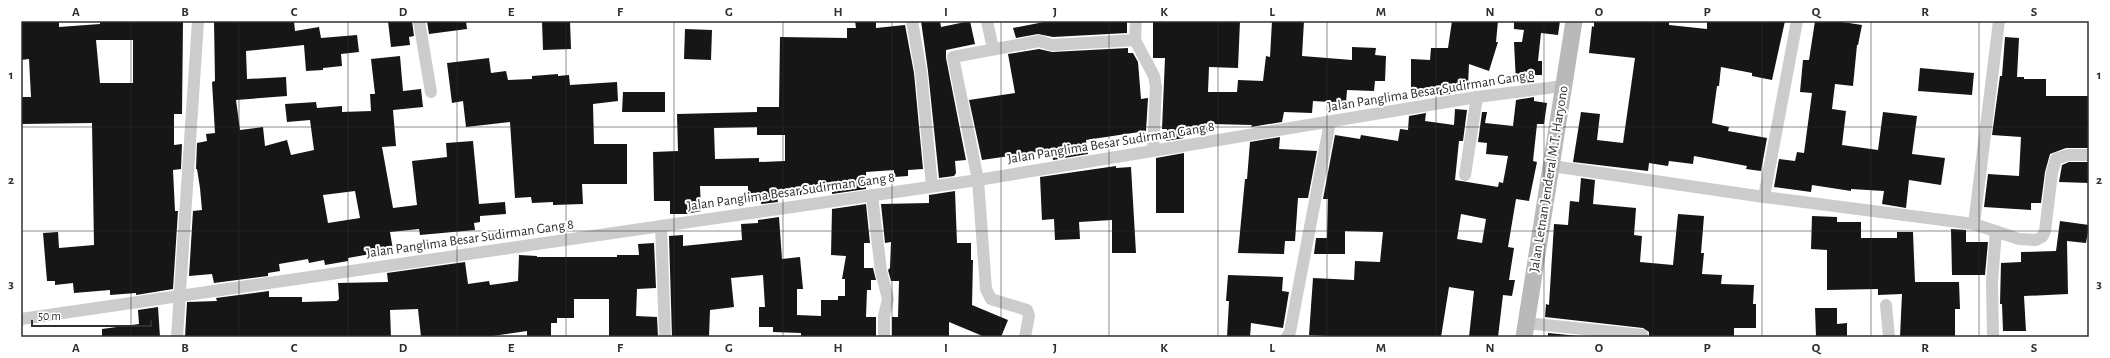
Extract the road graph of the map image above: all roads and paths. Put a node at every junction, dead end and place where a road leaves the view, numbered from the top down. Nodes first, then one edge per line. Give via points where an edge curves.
1 (198, 21) edge
2 (419, 21) edge
3 (912, 21) edge
4 (987, 21) edge
5 (1136, 21) edge
6 (1574, 21) edge
7 (1797, 21) edge
8 (1999, 21) edge
9 (1135, 40) junction
10 (993, 49) junction
11 (1563, 86) junction
12 (431, 92) dead end
13 (1476, 97) junction
14 (1330, 122) junction
15 (1153, 151) junction
16 (2089, 155) edge
17 (1552, 166) junction
18 (1465, 175) dead end
19 (978, 180) junction
20 (932, 186) junction
21 (872, 195) junction
22 (1764, 197) junction
23 (1974, 224) junction
24 (661, 226) junction
25 (1996, 231) junction
26 (180, 296) junction
27 (1886, 305) dead end
28 (21, 319) edge
29 (1525, 330) edge
30 (1642, 335) dead end
31 (177, 337) edge
32 (665, 337) edge
33 (884, 337) edge
34 (1025, 337) edge
35 (1286, 337) edge
36 (1888, 337) edge
37 (1994, 337) edge

1 - 26 street
2 - 12 street
3 - 20 street via 921,72
4 - 10 street
5 - 9 street
6 - 11 main road, Jalan Letnan Jenderal M.T. Haryono
7 - 22 street
8 - 23 street
9 - 10 street via 1052,45 1039,41
9 - 15 street via 1154,76 1156,87
10 - 19 street via 953,57
11 - 13 street, Jalan Panglima Besar Sudirman Gang 8
11 - 17 main road, Jalan Letnan Jenderal M.T. Haryono
13 - 14 street, Jalan Panglima Besar Sudirman Gang 8
13 - 18 street
14 - 15 street, Jalan Panglima Besar Sudirman Gang 8
14 - 35 street via 1290,332
15 - 19 street, Jalan Panglima Besar Sudirman Gang 8
16 - 25 street via 2068,155 2056,159 2042,237 2036,240 2018,239
17 - 22 street
17 - 29 main road, Jalan Letnan Jenderal M.T. Haryono
19 - 20 street, Jalan Panglima Besar Sudirman Gang 8
19 - 34 street via 986,289 991,299 1027,310 1029,316
20 - 21 street, Jalan Panglima Besar Sudirman Gang 8
21 - 24 street, Jalan Panglima Besar Sudirman Gang 8
21 - 33 street via 879,260 888,299 883,326
22 - 23 street
23 - 25 street
24 - 26 street, Jalan Panglima Besar Sudirman Gang 8
24 - 32 street
25 - 37 street via 1992,282
26 - 28 street, Jalan Panglima Besar Sudirman Gang 8
26 - 31 street
27 - 36 street
29 - 30 street

